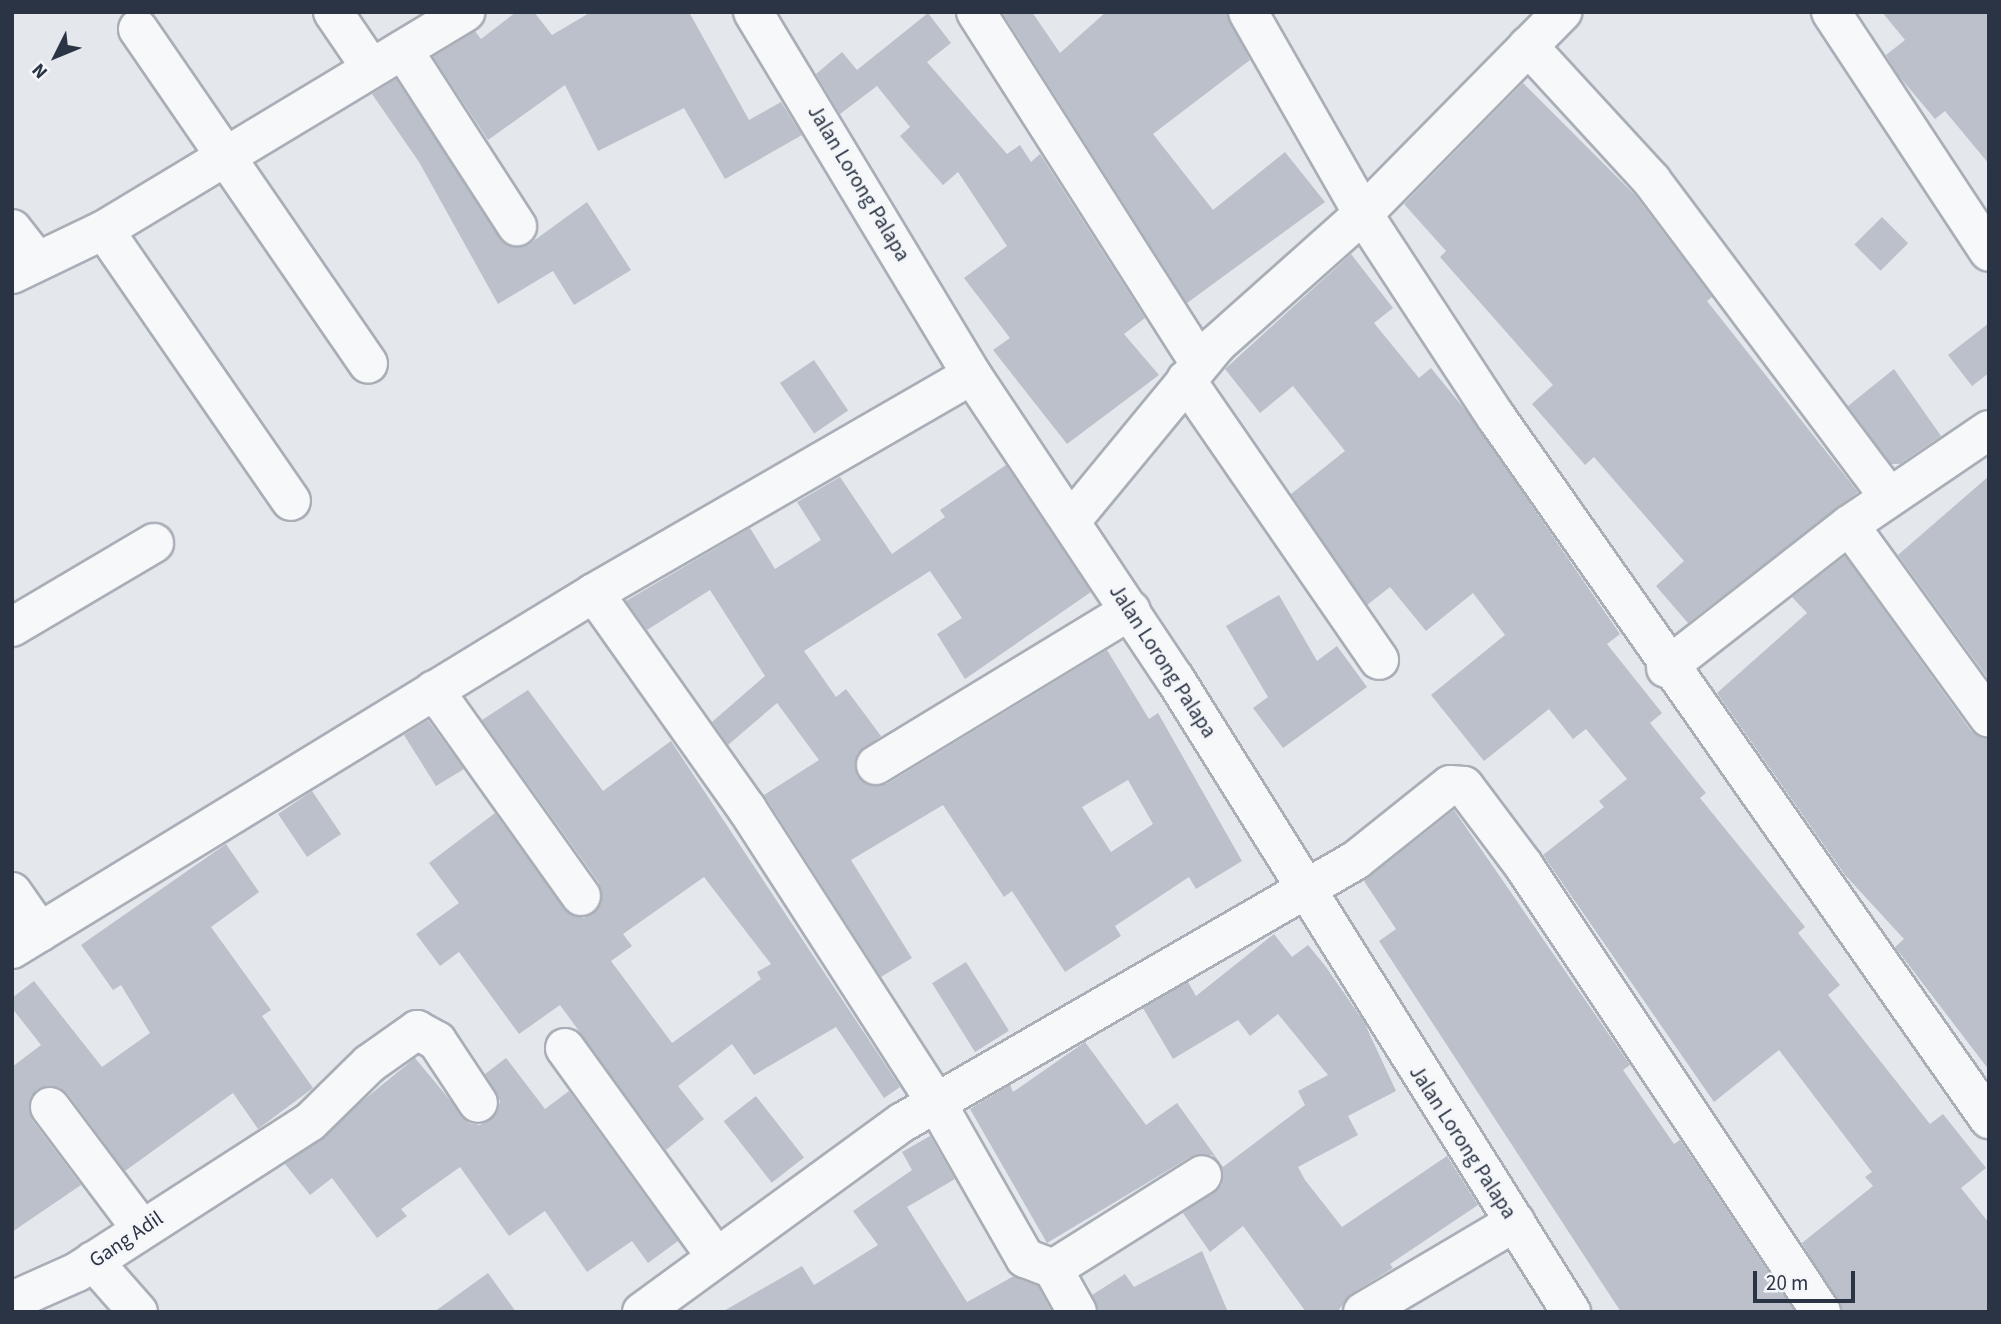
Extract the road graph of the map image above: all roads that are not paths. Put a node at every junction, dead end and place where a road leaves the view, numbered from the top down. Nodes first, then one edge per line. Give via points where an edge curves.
1 (333, 12) edge
2 (465, 12) edge
3 (753, 12) edge
4 (976, 12) edge
5 (1248, 12) edge
6 (1831, 12) edge
7 (1544, 24) edge
8 (138, 29) dead end
9 (387, 59) junction
10 (226, 156) junction
11 (1363, 214) junction
12 (517, 226) dead end
13 (12, 229) edge
14 (104, 230) junction
15 (1989, 252) edge
16 (24, 267) edge
17 (368, 364) dead end
18 (1193, 372) junction
19 (972, 374) junction
20 (1989, 430) edge
21 (1889, 497) junction
22 (291, 501) dead end
23 (1071, 521) junction
24 (1849, 525) junction
25 (154, 543) dead end
26 (594, 593) junction
27 (1131, 610) junction
28 (12, 626) edge
29 (1379, 660) dead end
30 (1666, 668) junction
31 (434, 690) junction
32 (1989, 718) edge
33 (877, 765) dead end
34 (1302, 890) junction
35 (12, 892) edge
36 (582, 896) dead end
37 (26, 940) edge
38 (565, 1048) dead end
39 (936, 1102) junction
40 (478, 1103) dead end
41 (50, 1107) dead end
42 (1989, 1119) edge
43 (1202, 1175) dead end
44 (1515, 1222) junction
45 (141, 1228) junction
46 (715, 1255) junction
47 (93, 1261) junction
48 (1053, 1269) junction
49 (12, 1301) edge
50 (138, 1312) edge
51 (642, 1312) edge
52 (1077, 1312) edge
53 (1363, 1312) edge
54 (1571, 1312) edge
55 (1821, 1312) edge

1 - 9 street
2 - 9 street
3 - 19 street, Jalan Lorong Palapa
4 - 18 street
5 - 11 street
6 - 15 street
7 - 11 street
7 - 21 street via 1653,181
8 - 10 street
9 - 10 street
9 - 12 street
10 - 14 street
10 - 17 street
11 - 18 street
11 - 30 street
13 - 16 street
14 - 16 street
14 - 22 street
18 - 23 street
18 - 29 street
19 - 23 street, Jalan Lorong Palapa
19 - 26 street
20 - 21 street
21 - 24 street
23 - 27 street, Jalan Lorong Palapa
24 - 30 street
24 - 32 street
25 - 28 street
26 - 31 street
26 - 39 street via 747,809
27 - 33 street
27 - 34 street, Jalan Lorong Palapa
30 - 42 street
31 - 36 street
31 - 37 street
34 - 39 street
34 - 44 street, Jalan Lorong Palapa
34 - 55 street via 1405,827 1450,785 1464,786
35 - 37 street
38 - 46 street
39 - 46 street
39 - 48 street via 1017,1249
40 - 45 street, Gang Adil via 437,1041 418,1030 369,1064 330,1107
41 - 45 street
43 - 48 street
44 - 53 street
44 - 54 street, Jalan Lorong Palapa
45 - 47 street, Gang Adil
46 - 51 street
47 - 49 street, Gang Adil
47 - 50 street
48 - 52 street

